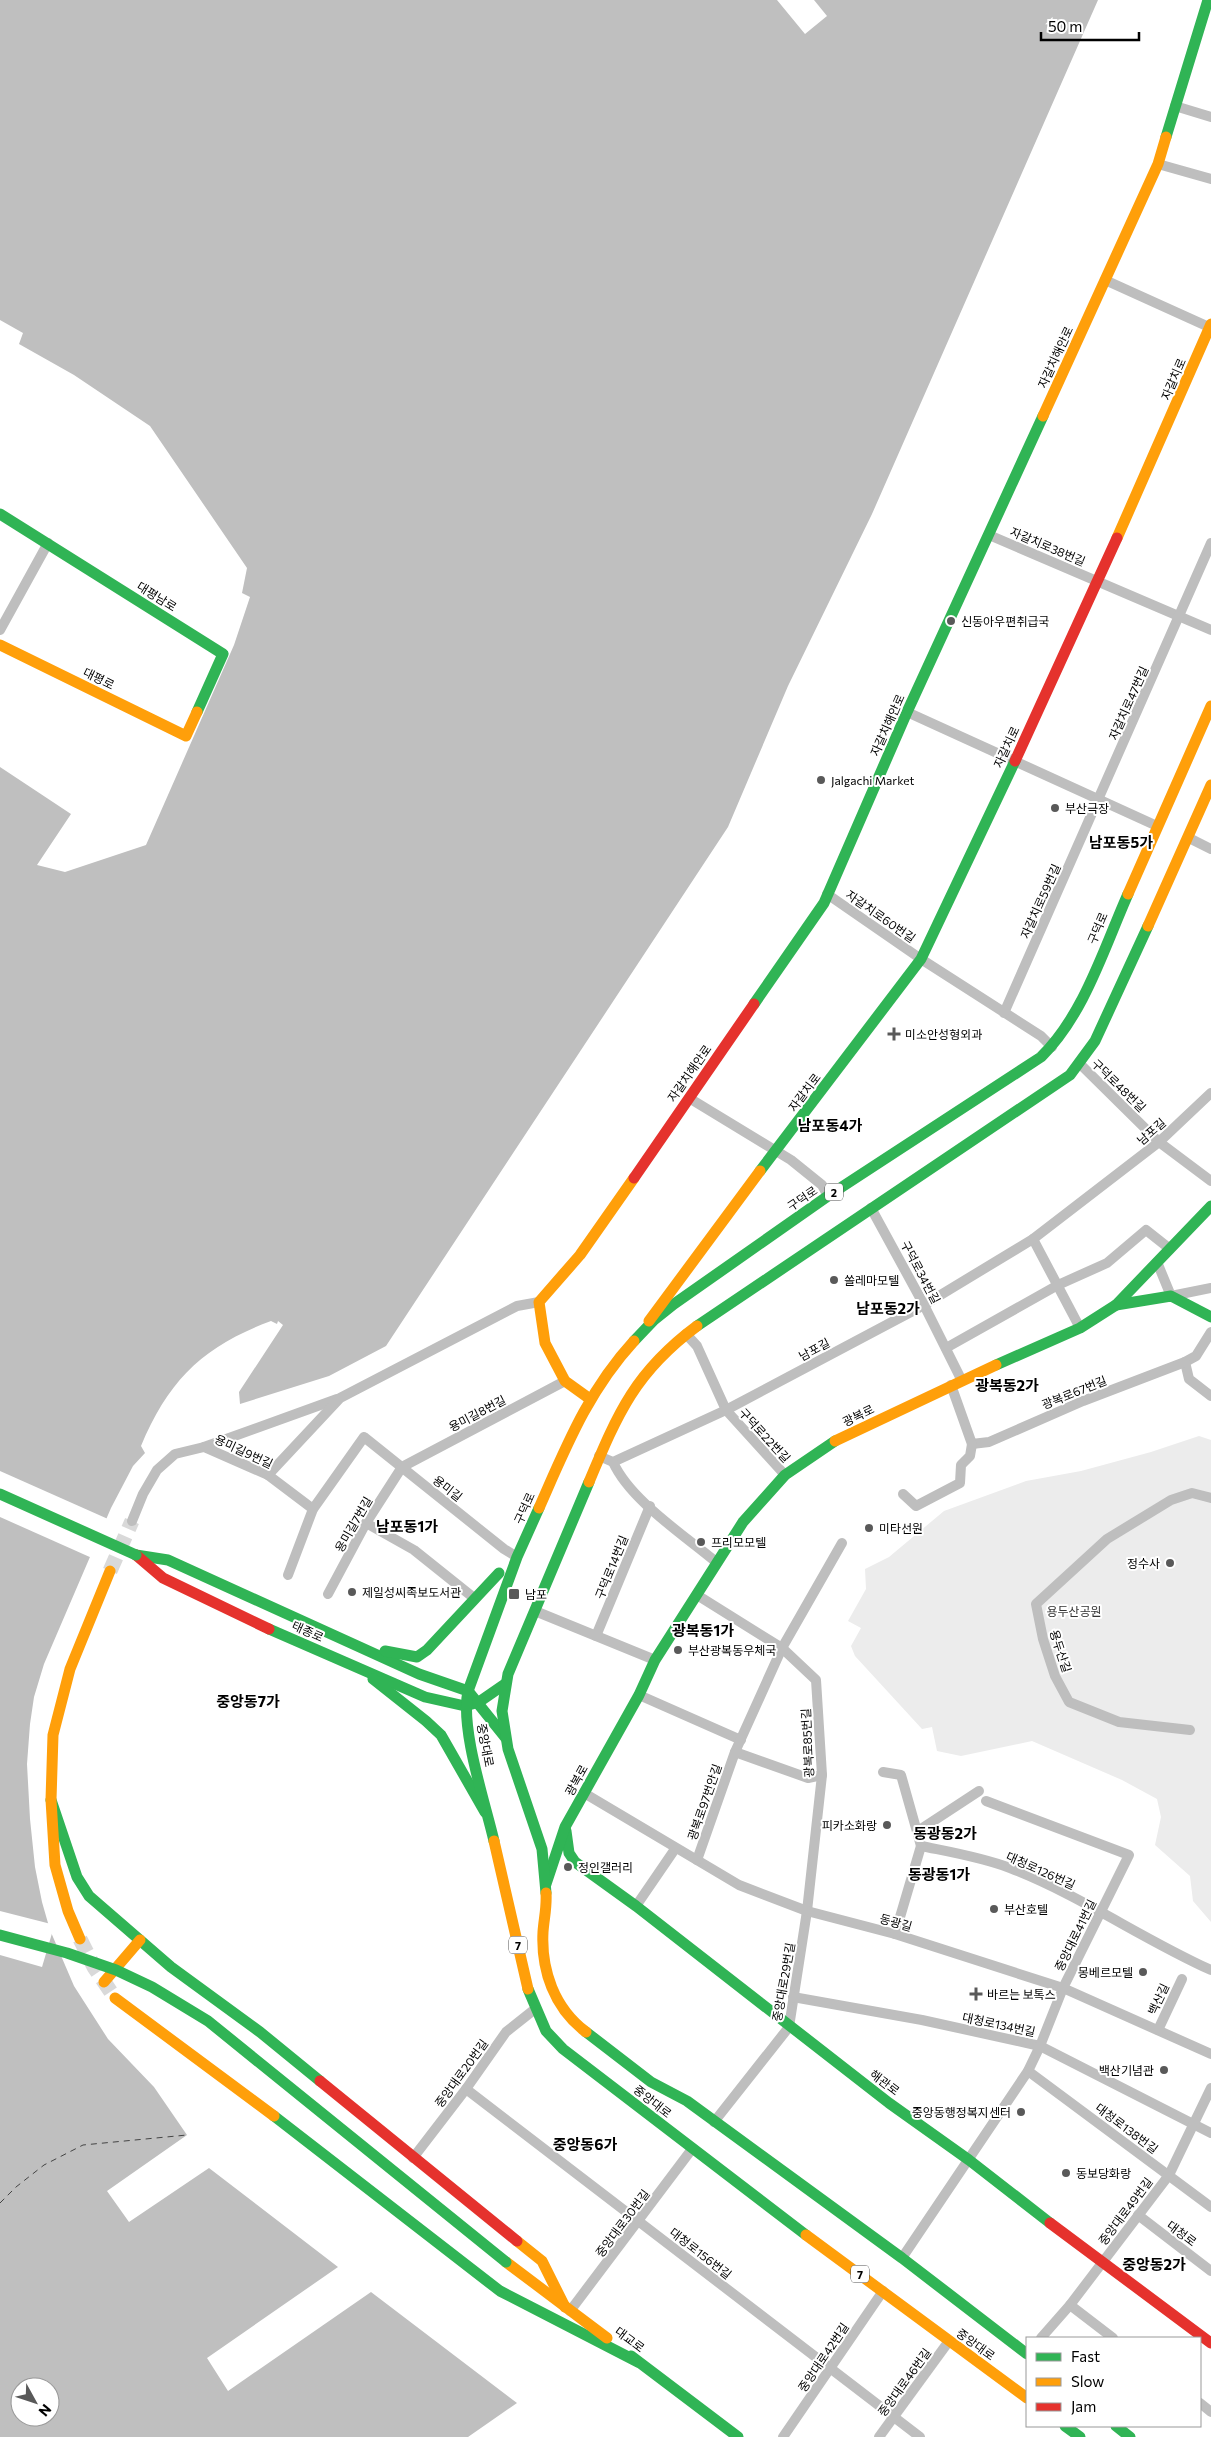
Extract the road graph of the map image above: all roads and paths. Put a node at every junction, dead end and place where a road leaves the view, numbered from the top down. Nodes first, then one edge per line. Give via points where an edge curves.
1 (1208, 0) edge
2 (1175, 106) junction
3 (1211, 117) edge
4 (1158, 164) junction
5 (1211, 179) edge
6 (1105, 280) junction
7 (1211, 326) edge
8 (0, 514) edge
9 (989, 535) junction
10 (48, 543) junction
11 (1211, 543) edge
12 (1096, 579) junction
13 (1180, 616) junction
14 (0, 630) edge
15 (1211, 630) edge
16 (0, 645) edge
17 (1211, 706) edge
18 (907, 712) junction
19 (186, 736) joint
20 (1015, 762) junction
21 (1211, 785) edge
22 (1098, 800) junction
23 (1157, 826) junction
24 (1189, 838) junction
25 (1211, 849) edge
26 (827, 894) junction
27 (921, 959) junction
28 (1004, 1013) junction
29 (1052, 1047) junction
30 (1080, 1064) junction
31 (1211, 1093) edge
32 (689, 1098) junction
33 (1159, 1142) junction
34 (776, 1152) junction
35 (1211, 1181) edge
36 (828, 1196) junction
37 (1211, 1206) edge
38 (872, 1208) junction
39 (1033, 1239) junction
40 (1170, 1249) junction
41 (1157, 1262) junction
42 (1058, 1285) junction
43 (1211, 1288) edge
44 (1171, 1296) junction
45 (539, 1302) junction
46 (924, 1305) junction
47 (1116, 1305) junction
48 (1211, 1317) edge
49 (1080, 1328) junction
50 (642, 1332) junction
51 (1211, 1332) edge
52 (686, 1334) junction
53 (946, 1348) junction
54 (1185, 1362) junction
55 (565, 1380) junction
56 (956, 1383) junction
57 (1211, 1396) edge
58 (340, 1398) junction
59 (590, 1399) junction
60 (726, 1410) junction
61 (972, 1444) junction
62 (204, 1447) junction
63 (599, 1456) junction
64 (613, 1462) junction
65 (402, 1468) junction
66 (785, 1474) junction
67 (268, 1476) junction
68 (0, 1494) edge
69 (903, 1494) dead end
70 (1211, 1498) edge
71 (650, 1506) junction
72 (313, 1509) junction
73 (132, 1521) tunnel mouth
74 (366, 1523) junction
75 (842, 1543) dead end
76 (136, 1555) junction
77 (517, 1557) junction
78 (716, 1562) junction
79 (110, 1571) tunnel mouth
80 (288, 1575) dead end
81 (328, 1594) dead end
82 (698, 1595) junction
83 (474, 1598) junction
84 (535, 1611) junction
85 (596, 1636) junction
86 (360, 1648) junction
87 (782, 1648) junction
88 (655, 1660) junction
89 (365, 1671) junction
90 (505, 1684) junction
91 (468, 1690) junction
92 (639, 1695) junction
93 (480, 1702) junction
94 (466, 1706) junction
95 (1190, 1730) dead end
96 (505, 1737) junction
97 (741, 1740) junction
98 (735, 1752) junction
99 (883, 1772) dead end
100 (822, 1775) junction
101 (979, 1791) dead end
102 (584, 1793) junction
103 (51, 1800) junction
104 (986, 1801) dead end
105 (488, 1816) junction
106 (565, 1827) junction
107 (918, 1831) junction
108 (920, 1846) junction
109 (675, 1849) junction
110 (697, 1860) junction
111 (546, 1884) junction
112 (636, 1906) junction
113 (1101, 1910) junction
114 (807, 1911) junction
115 (896, 1934) junction
116 (0, 1935) edge
117 (80, 1939) tunnel mouth
118 (140, 1940) junction
119 (1211, 1970) edge
120 (1182, 1979) dead end
121 (104, 1982) dead end
122 (1063, 1988) junction
123 (793, 1997) junction
124 (115, 1998) tunnel mouth
125 (536, 2009) junction
126 (789, 2027) junction
127 (1158, 2030) junction
128 (1040, 2046) junction
129 (1211, 2054) edge
130 (1028, 2071) junction
131 (1211, 2088) edge
132 (466, 2089) junction
133 (714, 2122) junction
134 (1194, 2122) junction
135 (1211, 2133) edge
136 (692, 2149) junction
137 (412, 2158) junction
138 (969, 2160) junction
139 (1169, 2175) junction
140 (1211, 2207) edge
141 (1138, 2215) junction
142 (639, 2221) junction
143 (902, 2258) junction
144 (1102, 2263) junction
145 (1211, 2270) edge
146 (883, 2291) junction
147 (1070, 2305) junction
148 (568, 2309) junction
149 (1042, 2337) edge
150 (1113, 2337) edge
151 (949, 2341) junction
152 (1211, 2343) edge
153 (1026, 2353) edge
154 (638, 2362) junction
155 (830, 2368) junction
156 (1026, 2397) edge
157 (895, 2418) junction
158 (1066, 2427) edge
159 (1117, 2427) edge
160 (738, 2437) edge
161 (783, 2437) edge
162 (879, 2437) edge
163 (920, 2437) edge
164 (1080, 2437) edge
165 (1130, 2437) edge

1 - 2 main road, 자갈치해안로
2 - 3 street
2 - 4 main road, 자갈치해안로
4 - 5 street
4 - 6 main road, 자갈치해안로
6 - 7 street
6 - 9 main road, 자갈치해안로
7 - 12 main road, 자갈치로
8 - 10 main road, 대평남로
9 - 12 street, 자갈치로38번길
9 - 18 main road, 자갈치해안로
10 - 14 street
10 - 19 main road, 대평남로 via 223,654
11 - 13 street, 자갈치로47번길
12 - 13 street, 자갈치로38번길
12 - 20 main road, 자갈치로
13 - 15 street, 자갈치로38번길
13 - 22 street, 자갈치로47번길
16 - 19 main road, 대평로
17 - 23 main road, 구덕로 / 2
18 - 20 street
18 - 26 main road, 자갈치해안로
20 - 22 street
20 - 27 main road, 자갈치로
21 - 24 main road
22 - 23 street
22 - 28 street, 자갈치로59번길
23 - 29 main road, 구덕로 / 2 via 1078,1008
24 - 25 street
24 - 30 main road via 1095,1042
26 - 27 street, 자갈치로60번길
26 - 32 main road, 자갈치해안로
27 - 28 street
27 - 34 main road, 자갈치로
28 - 29 street via 1041,1036
29 - 36 main road, 구덕로 / 2 via 1042,1057
30 - 33 street, 구덕로48번길
30 - 38 main road via 1058,1084
31 - 33 street, 남포길
32 - 34 street
32 - 45 main road, 자갈치해안로 via 580,1255
33 - 35 street, 구덕로48번길
33 - 39 street, 남포길
34 - 36 street via 822,1185
34 - 50 main road, 자갈치로 via 678,1279
36 - 50 main road, 구덕로 / 2 via 674,1304
37 - 40 main road, 광복로
38 - 46 street, 구덕로34번길
38 - 52 main road
39 - 42 street
39 - 46 street, 남포길
40 - 41 main road, 광복로
40 - 42 street via 1146,1230 1107,1263
41 - 44 street
41 - 47 main road, 광복로
42 - 49 street
42 - 53 street
43 - 44 street
44 - 47 main road
44 - 48 main road
45 - 55 main road via 545,1343
45 - 58 street via 517,1306
46 - 53 street, 구덕로34번길
46 - 60 street, 남포길
47 - 49 main road, 광복로
49 - 56 main road, 광복로
50 - 59 main road, 구덕로 / 2 via 617,1360
51 - 54 street, 광복로67번길 via 1196,1356
52 - 60 street, 구덕로22번길 via 697,1346
52 - 63 main road via 638,1381
53 - 56 street, 구덕로34번길
54 - 57 street via 1188,1379
54 - 61 street, 광복로67번길 via 989,1442
55 - 59 main road
55 - 65 street, 용미길8번길
56 - 61 street
56 - 66 main road, 광복로 via 833,1442
58 - 62 street
58 - 67 street
59 - 77 main road, 구덕로 / 2
60 - 64 street, 남포길
60 - 66 street, 구덕로22번길
61 - 69 street via 970,1456 961,1466 960,1482 916,1506
62 - 67 street, 용미길9번길
62 - 73 street, 용미길9번길 via 175,1454 157,1470
63 - 64 street
63 - 84 main road
64 - 71 street via 620,1478
65 - 72 street, 용미길 via 364,1437
65 - 74 street, 용미길7번길
65 - 77 street, 용미길
66 - 78 main road, 광복로 via 743,1522
67 - 72 street, 용미길9번길
68 - 76 main road, 태종로, bridge
70 - 95 street, 용두산길 via 1192,1493 1171,1500 1107,1539 1036,1604 1055,1676 1069,1702 1119,1722
71 - 78 street
71 - 85 street, 구덕로14번길
72 - 80 street
74 - 81 street, 용미길7번길
74 - 83 street via 414,1550
75 - 87 street
76 - 86 main road, 태종로 via 168,1560
76 - 89 main road, 태종로 via 163,1578
77 - 83 main road
77 - 91 main road, 구덕로 / 2
78 - 82 main road, 광복로
79 - 103 main road via 70,1669 53,1736
82 - 87 street, 광복로85번길
82 - 88 main road, 광복로
83 - 86 main road via 417,1657
84 - 85 street
84 - 90 main road
85 - 88 street
86 - 91 main road, 태종로
87 - 97 street, 광복로97번안길
87 - 100 street, 광복로85번길 via 816,1680
88 - 92 main road, 광복로
89 - 94 main road, 태종로 via 425,1697
89 - 105 main road via 434,1728 454,1754 468,1785
90 - 93 main road, 태종로
90 - 96 main road via 502,1711
91 - 93 main road, 태종로
91 - 94 main road, 중앙대로 / 7
92 - 97 street
92 - 102 main road, 광복로
93 - 94 main road, 태종로
93 - 96 main road, 태종로
94 - 105 main road, 중앙대로 / 7 via 470,1739
96 - 111 main road, 중앙대로 / 7 via 542,1849
97 - 98 street, 광복로97번안길
98 - 100 street, 광복로97번안길 via 808,1778
98 - 110 street, 광복로97번안길
99 - 107 street via 901,1775
100 - 114 street, 광복로85번길
101 - 107 street
102 - 106 main road, 광복로
102 - 109 street, 동광길
103 - 117 main road via 55,1865
103 - 118 main road via 77,1877 89,1896
104 - 113 street, 중앙대로41번길 via 1129,1855
105 - 125 main road, 중앙대로 / 7
106 - 111 main road, 광복로
106 - 112 main road, 해관로 via 569,1853 575,1862
107 - 108 street
108 - 113 street, 대청로126번길 via 980,1858 1010,1868
108 - 115 street
109 - 110 street, 동광길
109 - 112 street
110 - 114 street, 동광길 via 739,1885
111 - 133 main road, 중앙대로 / 7 via 544,1965 562,2008 578,2026 651,2082 687,2101
112 - 126 main road, 해관로
113 - 119 street, 대청로126번길 via 1170,1951
113 - 122 street, 중앙대로41번길
114 - 115 street, 동광길
114 - 123 street, 중앙대로29번길
115 - 122 street, 동광길
116 - 148 main road, 대교로, bridge via 75,1956 131,1976 171,1996 208,2021
118 - 121 main road
118 - 137 main road via 170,1967 260,2032
120 - 127 street, 백산길
122 - 127 street, 동광길
122 - 128 street, 중앙대로41번길
123 - 126 street, 중앙대로29번길
123 - 128 street, 대청로134번길 via 922,2020
124 - 154 main road via 500,2291
125 - 132 street, 중앙대로20번길 via 506,2032
125 - 136 main road, 중앙대로 / 7 via 546,2031 563,2049
126 - 133 street, 중앙대로29번길
126 - 138 main road, 해관로
127 - 129 street, 동광길
128 - 130 street, 중앙대로41번길
128 - 134 street, 대청로134번길
130 - 138 street, 중앙대로41번길
130 - 139 street, 대청로138번길
131 - 134 street, 중앙대로49번길
132 - 137 street, 중앙대로20번길
132 - 142 street, 대청로156번길
133 - 143 main road, 중앙대로 / 7
134 - 135 street, 대청로134번길
134 - 139 street, 중앙대로49번길
136 - 142 street, 중앙대로30번길
136 - 146 main road, 중앙대로 / 7
137 - 148 main road via 542,2260
138 - 143 street, 중앙대로41번길
138 - 144 main road, 해관로
139 - 140 street, 대청로138번길
139 - 141 street, 중앙대로49번길
141 - 144 street, 중앙대로49번길
141 - 145 street, 대청로
142 - 148 street, 중앙대로30번길
142 - 155 street, 대청로156번길
143 - 153 main road, 중앙대로 / 7
144 - 147 street, 중앙대로49번길
144 - 152 main road, 해관로
146 - 151 main road, 중앙대로 / 7
146 - 155 street, 중앙대로42번길
147 - 149 street, 중앙대로49번길
147 - 150 street
148 - 154 main road, 대교로
151 - 156 main road, 중앙대로 / 7
151 - 157 street, 중앙대로46번길
154 - 160 main road, 대교로
155 - 157 street, 대청로156번길
155 - 161 street, 중앙대로42번길
157 - 162 street, 중앙대로46번길
157 - 163 street, 대청로156번길
158 - 164 main road
159 - 165 main road

